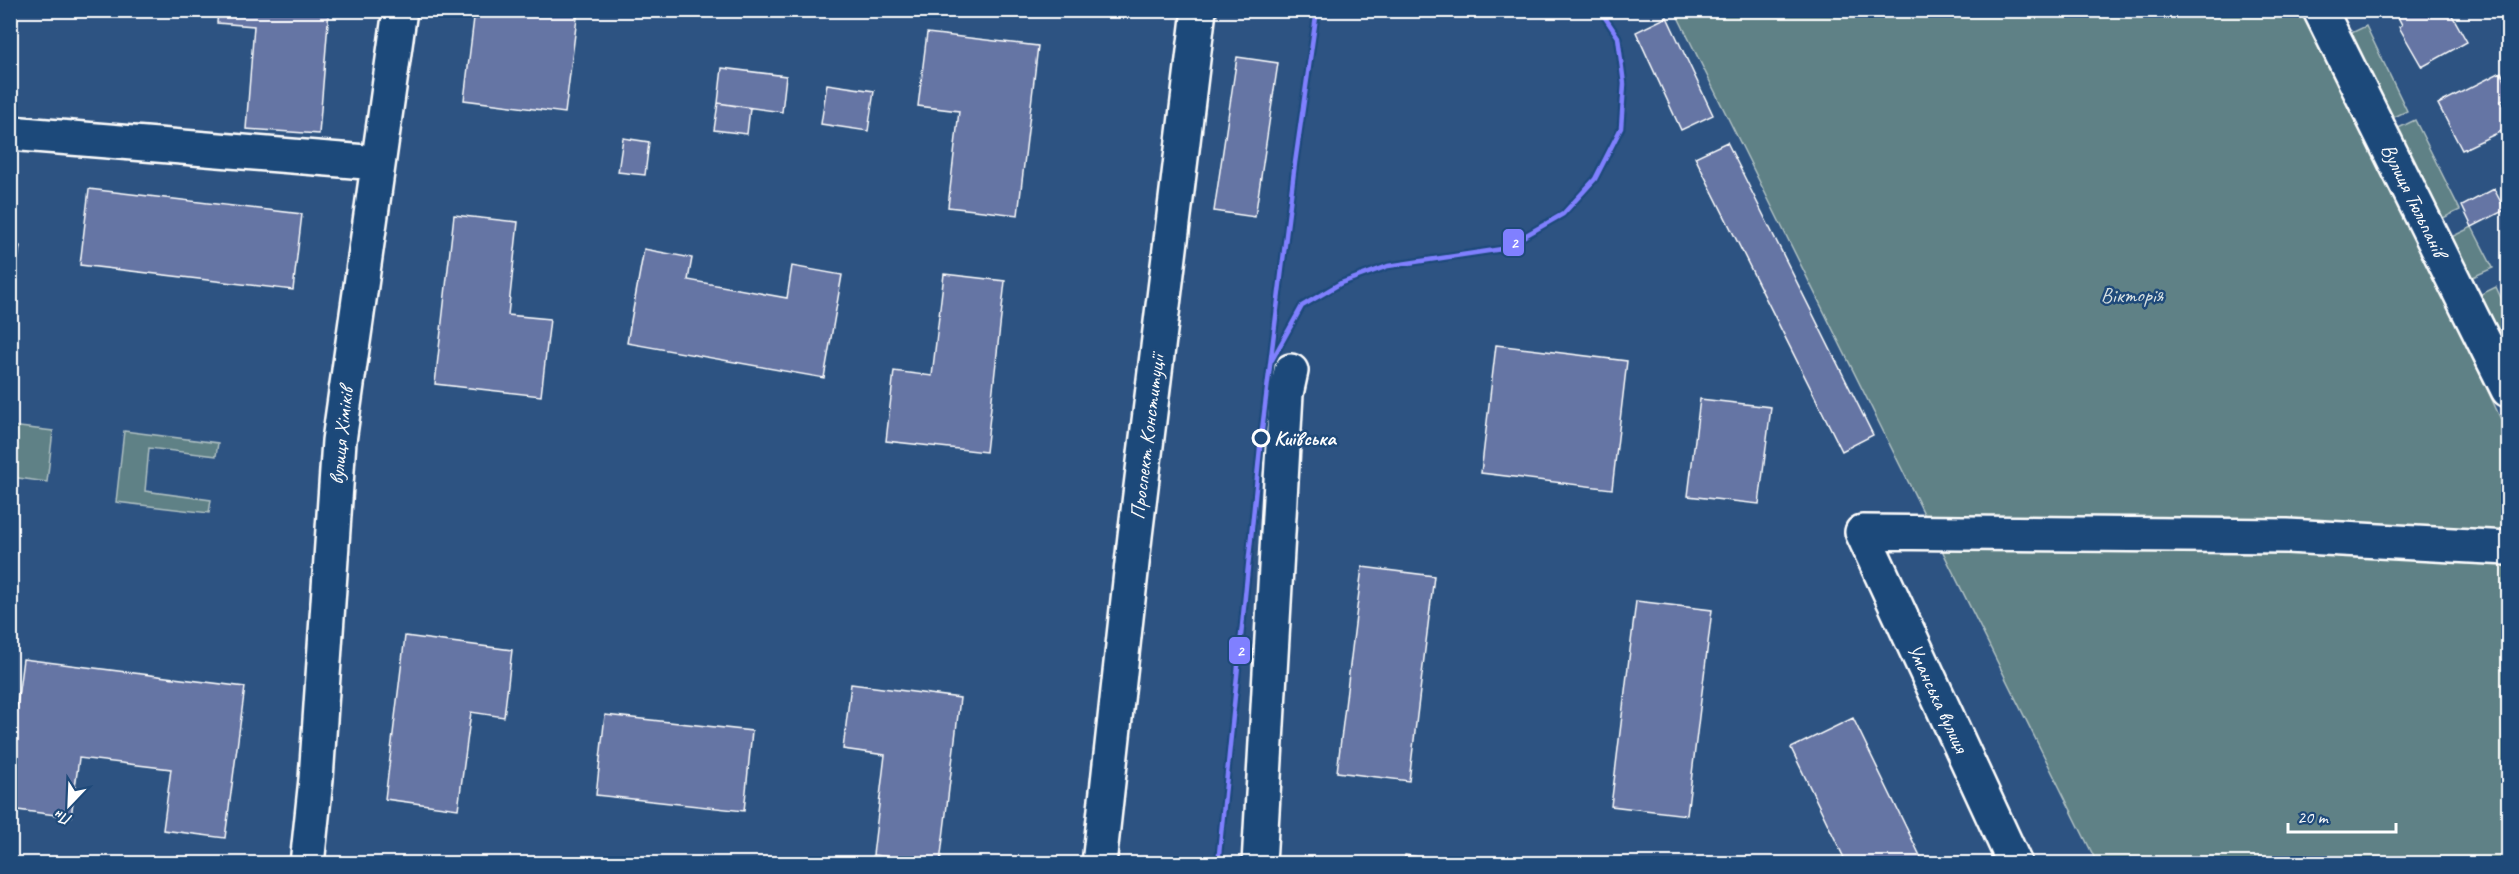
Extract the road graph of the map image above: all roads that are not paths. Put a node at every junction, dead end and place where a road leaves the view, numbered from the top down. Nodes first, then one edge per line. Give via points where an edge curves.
1 (400, 10) edge
2 (1199, 10) edge
3 (2320, 10) edge
4 (10, 134) edge
5 (378, 163) junction
6 (1291, 371) dead end
7 (2508, 390) edge
8 (2508, 548) edge
9 (307, 864) edge
10 (1099, 864) edge
11 (1258, 864) edge
12 (2014, 864) edge

1 - 5 street, вулиця Хіміків
2 - 10 street, Проспект Конституції
3 - 7 street, Вулиця Тюльпанів
4 - 5 street
5 - 9 street, вулиця Хіміків via 339,441
6 - 11 street via 1286,394
8 - 12 street, Уманська вулиця via 2287,536 1862,532

